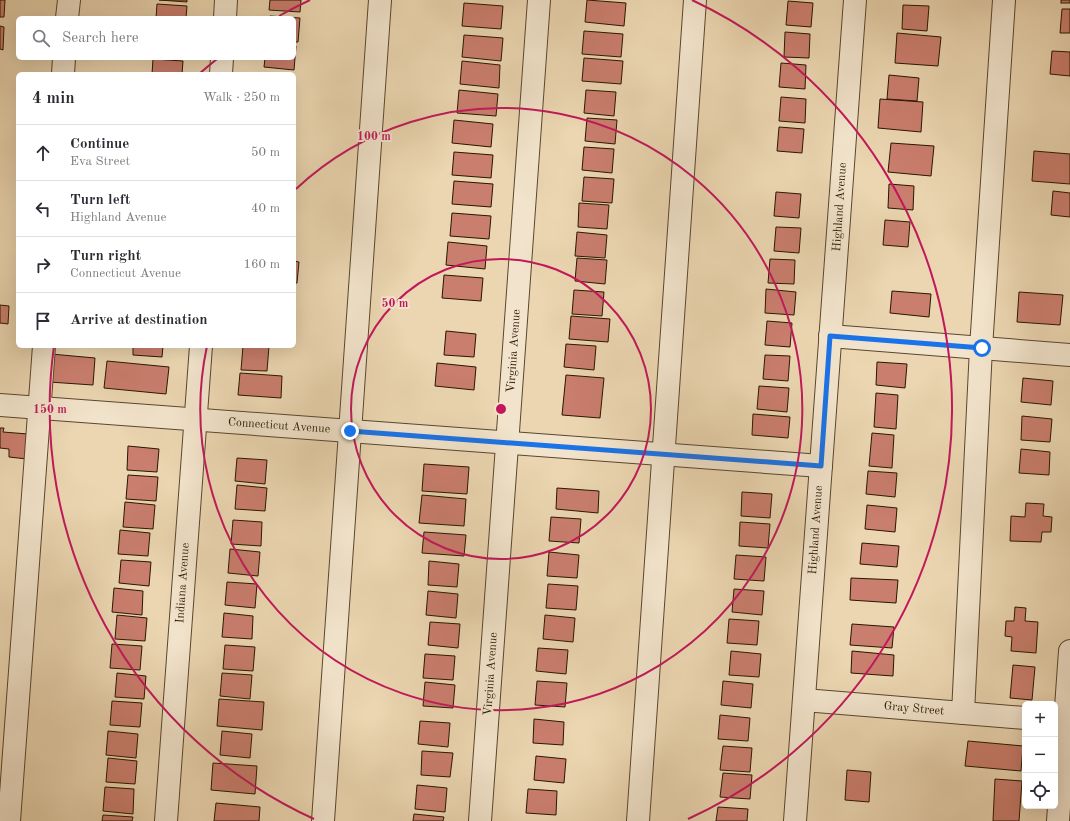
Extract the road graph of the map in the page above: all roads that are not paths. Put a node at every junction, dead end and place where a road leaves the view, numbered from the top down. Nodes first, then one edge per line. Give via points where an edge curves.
1 (69, 0) edge
2 (226, 0) edge
3 (380, 0) edge
4 (539, 0) edge
5 (695, 0) edge
6 (855, 0) edge
7 (1004, 0) edge
8 (67, 16) edge
9 (225, 16) edge
10 (64, 60) edge
11 (222, 60) edge
12 (63, 72) edge
13 (220, 72) edge
14 (830, 336) junction
15 (44, 348) edge
16 (201, 348) edge
17 (982, 348) junction
18 (1070, 355) edge
19 (0, 405) edge
20 (39, 408) junction
21 (195, 420) junction
22 (350, 431) junction
23 (507, 443) junction
24 (663, 454) junction
25 (821, 466) junction
26 (1070, 651) edge
27 (804, 700) junction
28 (963, 713) junction
29 (1022, 718) edge
30 (1060, 721) edge
31 (9, 821) edge
32 (166, 821) edge
33 (323, 821) edge
34 (480, 821) edge
35 (638, 821) edge
36 (795, 821) edge
37 (1058, 821) edge

1 - 8 street
2 - 9 street
3 - 22 street
4 - 23 street, Virginia Avenue
5 - 24 street
6 - 14 street, Highland Avenue
7 - 17 street
10 - 12 street
11 - 13 street
14 - 17 street
14 - 25 street, Highland Avenue
15 - 20 street
16 - 21 street, Indiana Avenue
17 - 18 street
17 - 28 street
19 - 20 street, Connecticut Avenue
20 - 21 street, Connecticut Avenue
20 - 31 street
21 - 22 street, Connecticut Avenue
21 - 32 street, Indiana Avenue
22 - 23 street, Connecticut Avenue
22 - 33 street
23 - 24 street, Connecticut Avenue
23 - 34 street, Virginia Avenue
24 - 25 street, Connecticut Avenue
24 - 35 street
25 - 27 street, Highland Avenue
26 - 30 street
27 - 28 street, Gray Street
27 - 36 street, Highland Avenue
28 - 29 street, Gray Street
30 - 37 street

